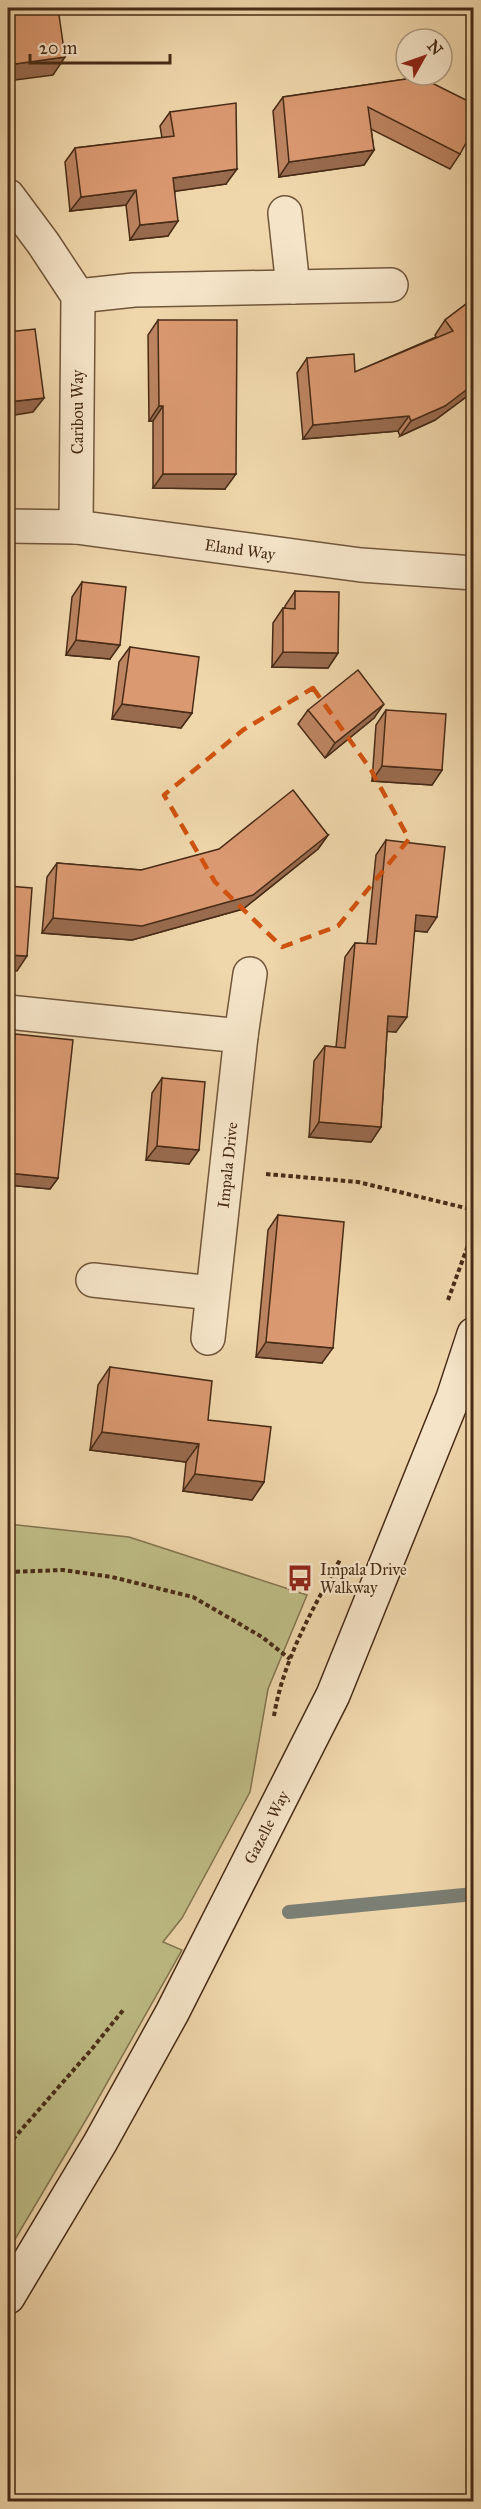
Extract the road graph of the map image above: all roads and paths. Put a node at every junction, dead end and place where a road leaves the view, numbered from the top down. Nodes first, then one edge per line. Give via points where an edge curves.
1 (8, 196) edge
2 (285, 213) dead end
3 (391, 285) dead end
4 (293, 287) junction
5 (78, 296) junction
6 (8, 526) edge
7 (76, 527) junction
8 (474, 573) edge
9 (250, 974) dead end
10 (8, 1012) edge
11 (241, 1036) junction
12 (227, 1171) junction
13 (474, 1210) edge
14 (474, 1229) edge
15 (93, 1281) dead end
16 (212, 1293) junction
17 (447, 1305) dead end
18 (474, 1334) edge
19 (208, 1338) dead end
20 (346, 1550) dead end
21 (8, 1572) edge
22 (290, 1659) junction
23 (273, 1717) dead end
24 (128, 2004) dead end
25 (8, 2145) edge
26 (8, 2297) edge

1 - 5 street
2 - 4 street
3 - 4 street
4 - 5 street via 134,290
5 - 7 street, Caribou Way
6 - 7 street, Eland Way
7 - 8 street, Eland Way via 361,565
9 - 11 street, Impala Drive
10 - 11 street
11 - 12 street, Impala Drive
12 - 13 path via 358,1182
12 - 16 street, Impala Drive
14 - 17 path
15 - 16 street
16 - 19 street, Impala Drive
18 - 26 street, Gazelle Way via 453,1398 333,1695 172,2013
20 - 22 path
21 - 22 path via 63,1570 112,1577 193,1597 262,1637
22 - 23 path
24 - 25 path

